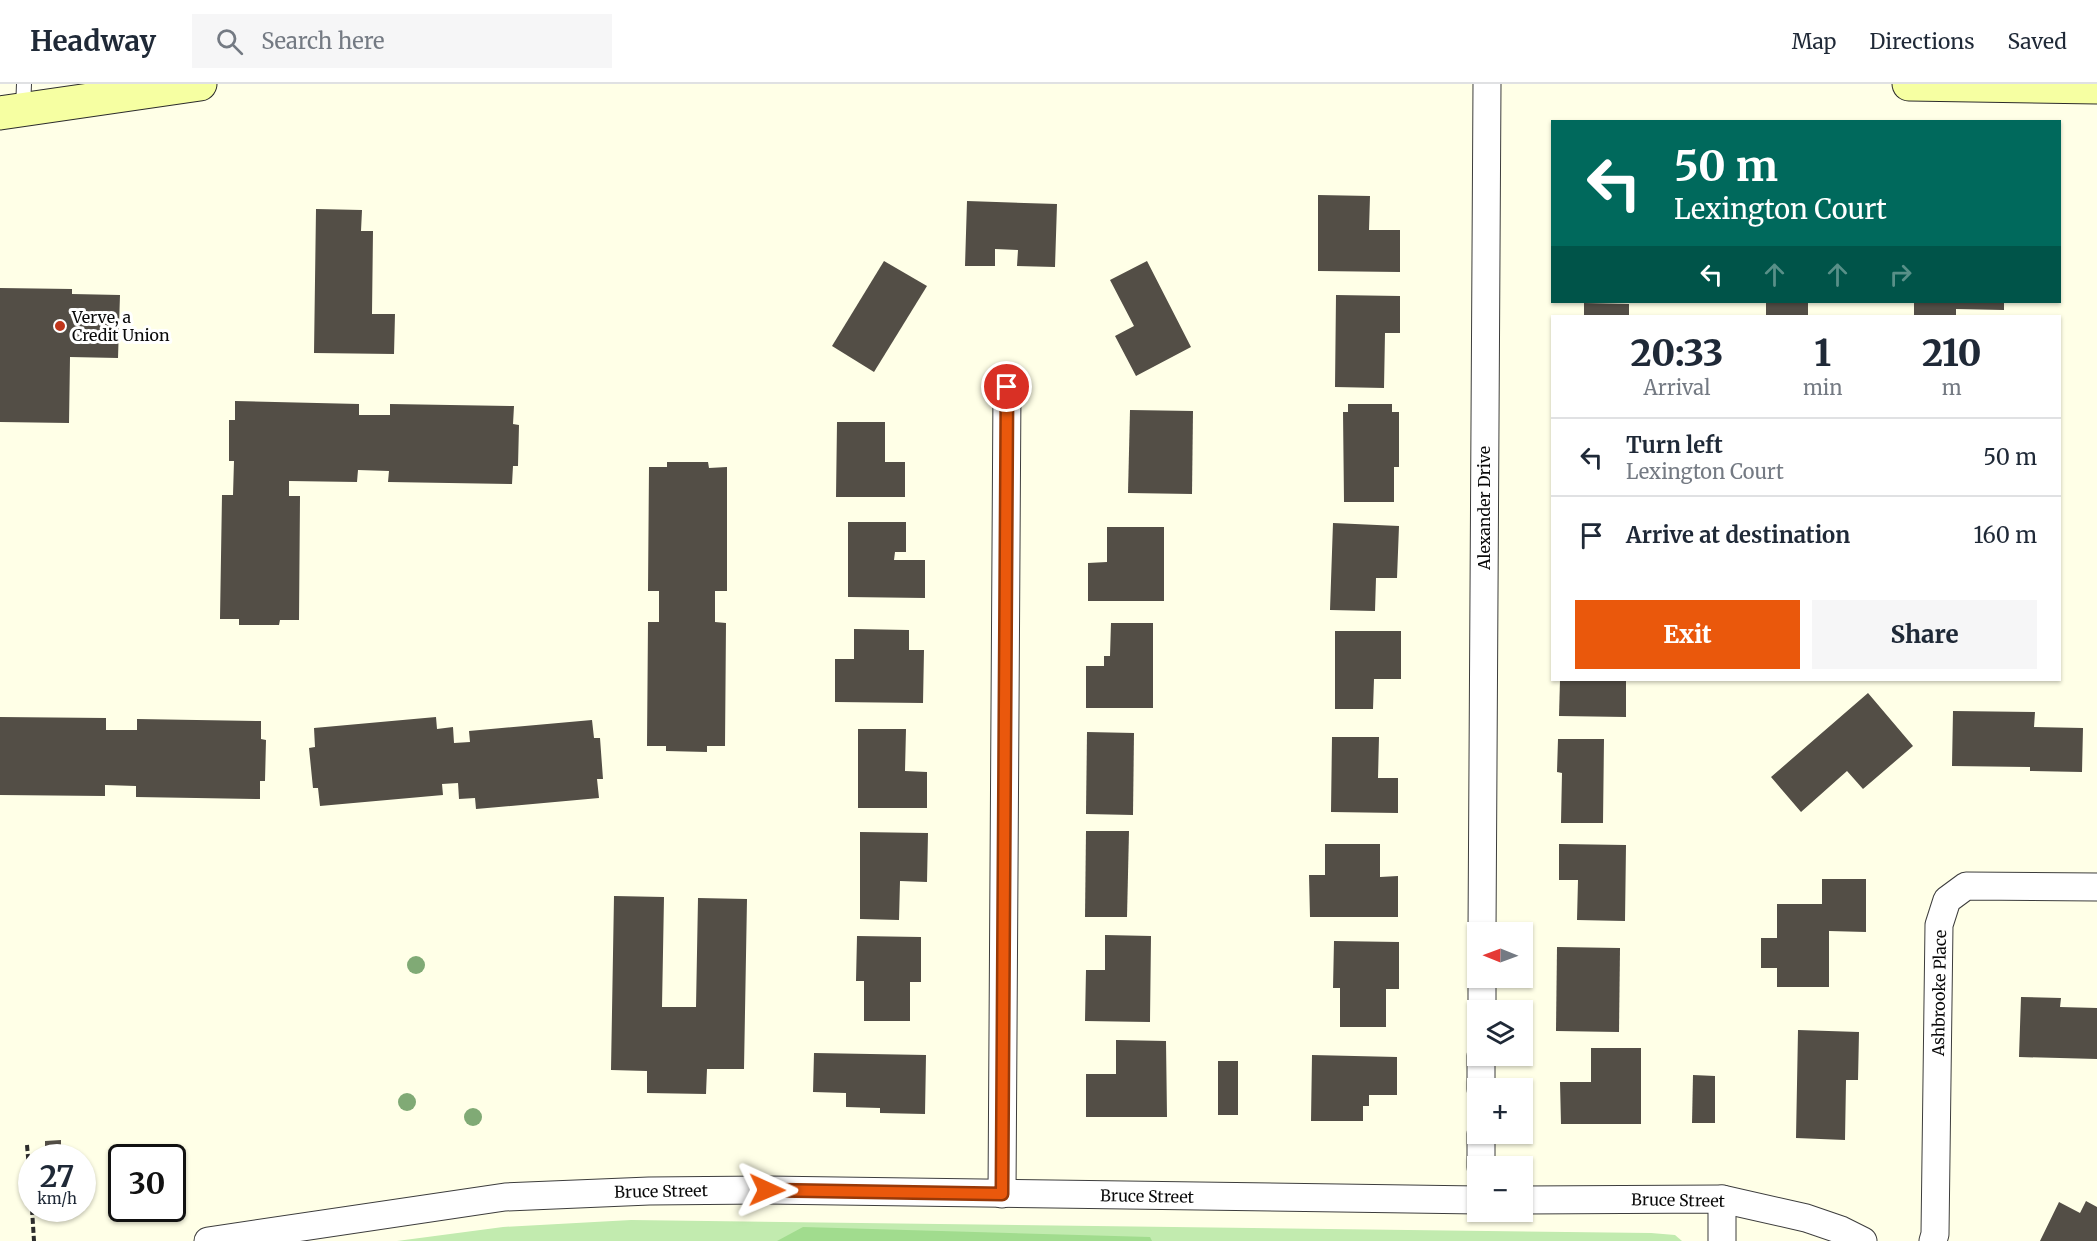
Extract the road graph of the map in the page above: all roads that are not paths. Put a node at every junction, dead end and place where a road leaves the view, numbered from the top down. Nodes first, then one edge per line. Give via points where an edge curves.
1 (200, 84) edge
2 (1487, 84) edge
3 (1909, 84) edge
4 (2097, 87) edge
5 (16, 102) edge
6 (1007, 387) dead end
7 (2097, 887) edge
8 (1482, 922) edge
9 (1002, 1194) junction
10 (1722, 1198) junction
11 (1467, 1200) edge
12 (1533, 1200) edge
13 (208, 1241) edge
14 (1722, 1241) edge
15 (1863, 1241) edge
16 (1933, 1241) edge

1 - 5 main road
2 - 8 street, Alexander Drive
3 - 4 main road
6 - 9 street
7 - 16 street, Ashbrooke Place via 1966,886 1947,900 1939,925
9 - 11 street, Bruce Street
9 - 13 street, Bruce Street via 649,1191 515,1196
10 - 12 street, Bruce Street
10 - 14 street
10 - 15 street, Bruce Street via 1806,1218

